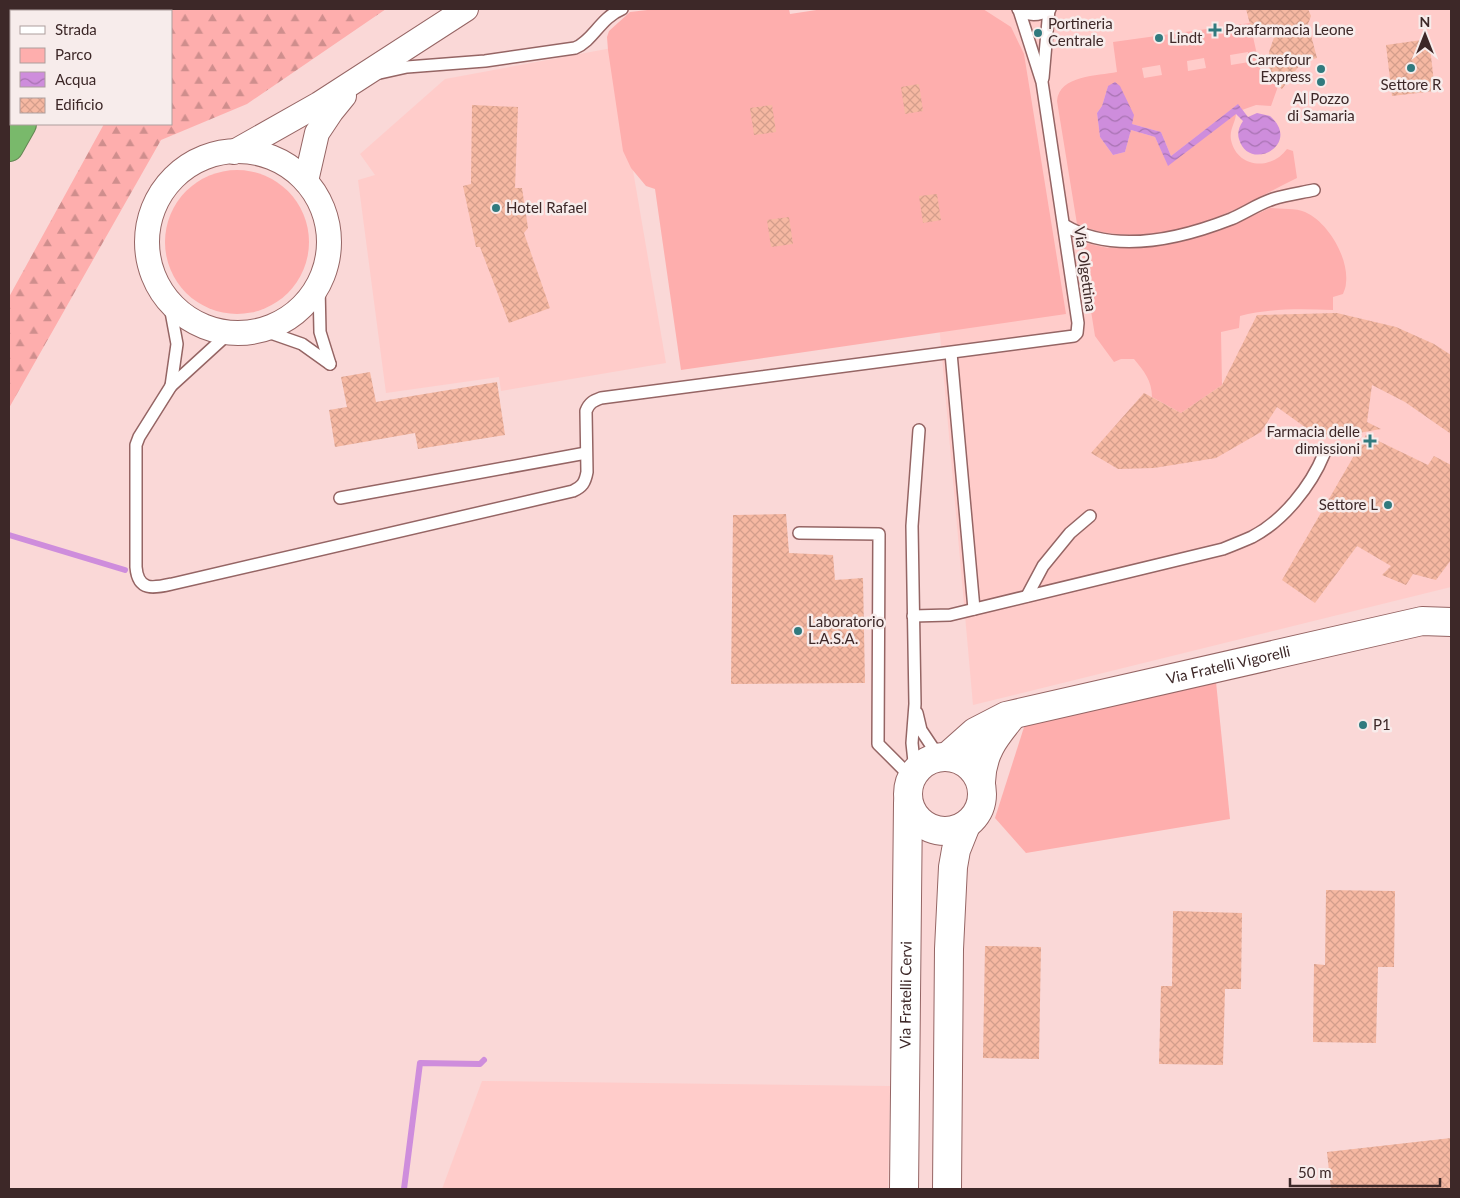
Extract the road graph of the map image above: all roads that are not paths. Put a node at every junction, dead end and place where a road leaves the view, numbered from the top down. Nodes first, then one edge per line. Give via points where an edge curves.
1 (466, 9) edge
2 (622, 9) edge
3 (1018, 9) edge
4 (1050, 9) edge
5 (362, 78) junction
6 (1042, 82) junction
7 (21, 125) edge
8 (9, 147) edge
9 (234, 152) junction
10 (306, 181) junction
11 (1314, 190) dead end
12 (1064, 225) junction
13 (319, 286) junction
14 (169, 301) junction
15 (262, 330) junction
16 (229, 333) junction
17 (952, 353) junction
18 (171, 386) junction
19 (919, 430) dead end
20 (586, 454) junction
21 (1324, 454) dead end
22 (340, 498) dead end
23 (1090, 516) dead end
24 (799, 533) dead end
25 (1027, 596) junction
26 (974, 609) junction
27 (914, 616) junction
28 (1448, 622) edge
29 (915, 704) junction
30 (1013, 715) junction
31 (944, 756) junction
32 (981, 782) junction
33 (912, 783) junction
34 (966, 825) junction
35 (904, 1189) edge
36 (947, 1189) edge

1 - 5 street
2 - 5 lane via 606,19 585,43 575,48 485,61 407,67
3 - 4 lane via 1034,14
3 - 6 lane
4 - 6 lane
5 - 9 street
5 - 10 street via 330,112 317,133
6 - 12 lane, Via Olgettina
7 - 8 highway
9 - 10 street via 257,153 278,161
9 - 14 street via 212,155 182,171 166,187 155,206 148,228 148,251 152,273
10 - 13 street via 319,199 329,231 328,260
11 - 12 lane via 1272,199 1232,219 1168,239 1093,238
12 - 17 lane, Via Olgettina via 1077,333 1068,338
13 - 15 street via 293,316
13 - 15 lane via 320,332 330,364 302,344
14 - 16 street via 196,323
14 - 18 lane via 177,344
15 - 16 street
16 - 18 lane
17 - 20 lane via 601,398 593,401 586,411
17 - 26 lane
18 - 20 lane via 142,430 136,446 136,567 140,582 153,588 573,491 585,482
19 - 27 lane via 912,526
20 - 22 lane
21 - 25 lane via 1300,496 1253,536 1223,549
23 - 25 lane via 1070,533 1043,566
24 - 33 lane via 879,534 878,744
25 - 26 lane
26 - 27 lane via 950,615
27 - 29 lane
28 - 30 street, Via Fratelli Vigorelli via 1422,621
29 - 31 lane via 922,730
29 - 33 lane
30 - 31 street, Via Fratelli Vigorelli via 984,726
30 - 32 street via 987,751 981,767
31 - 32 street via 959,758 968,764
31 - 33 street via 924,762
32 - 34 street via 979,810
33 - 34 street via 912,812 918,820 931,828 946,831
33 - 35 street, Via Fratelli Cervi
34 - 36 street via 954,859 950,922

